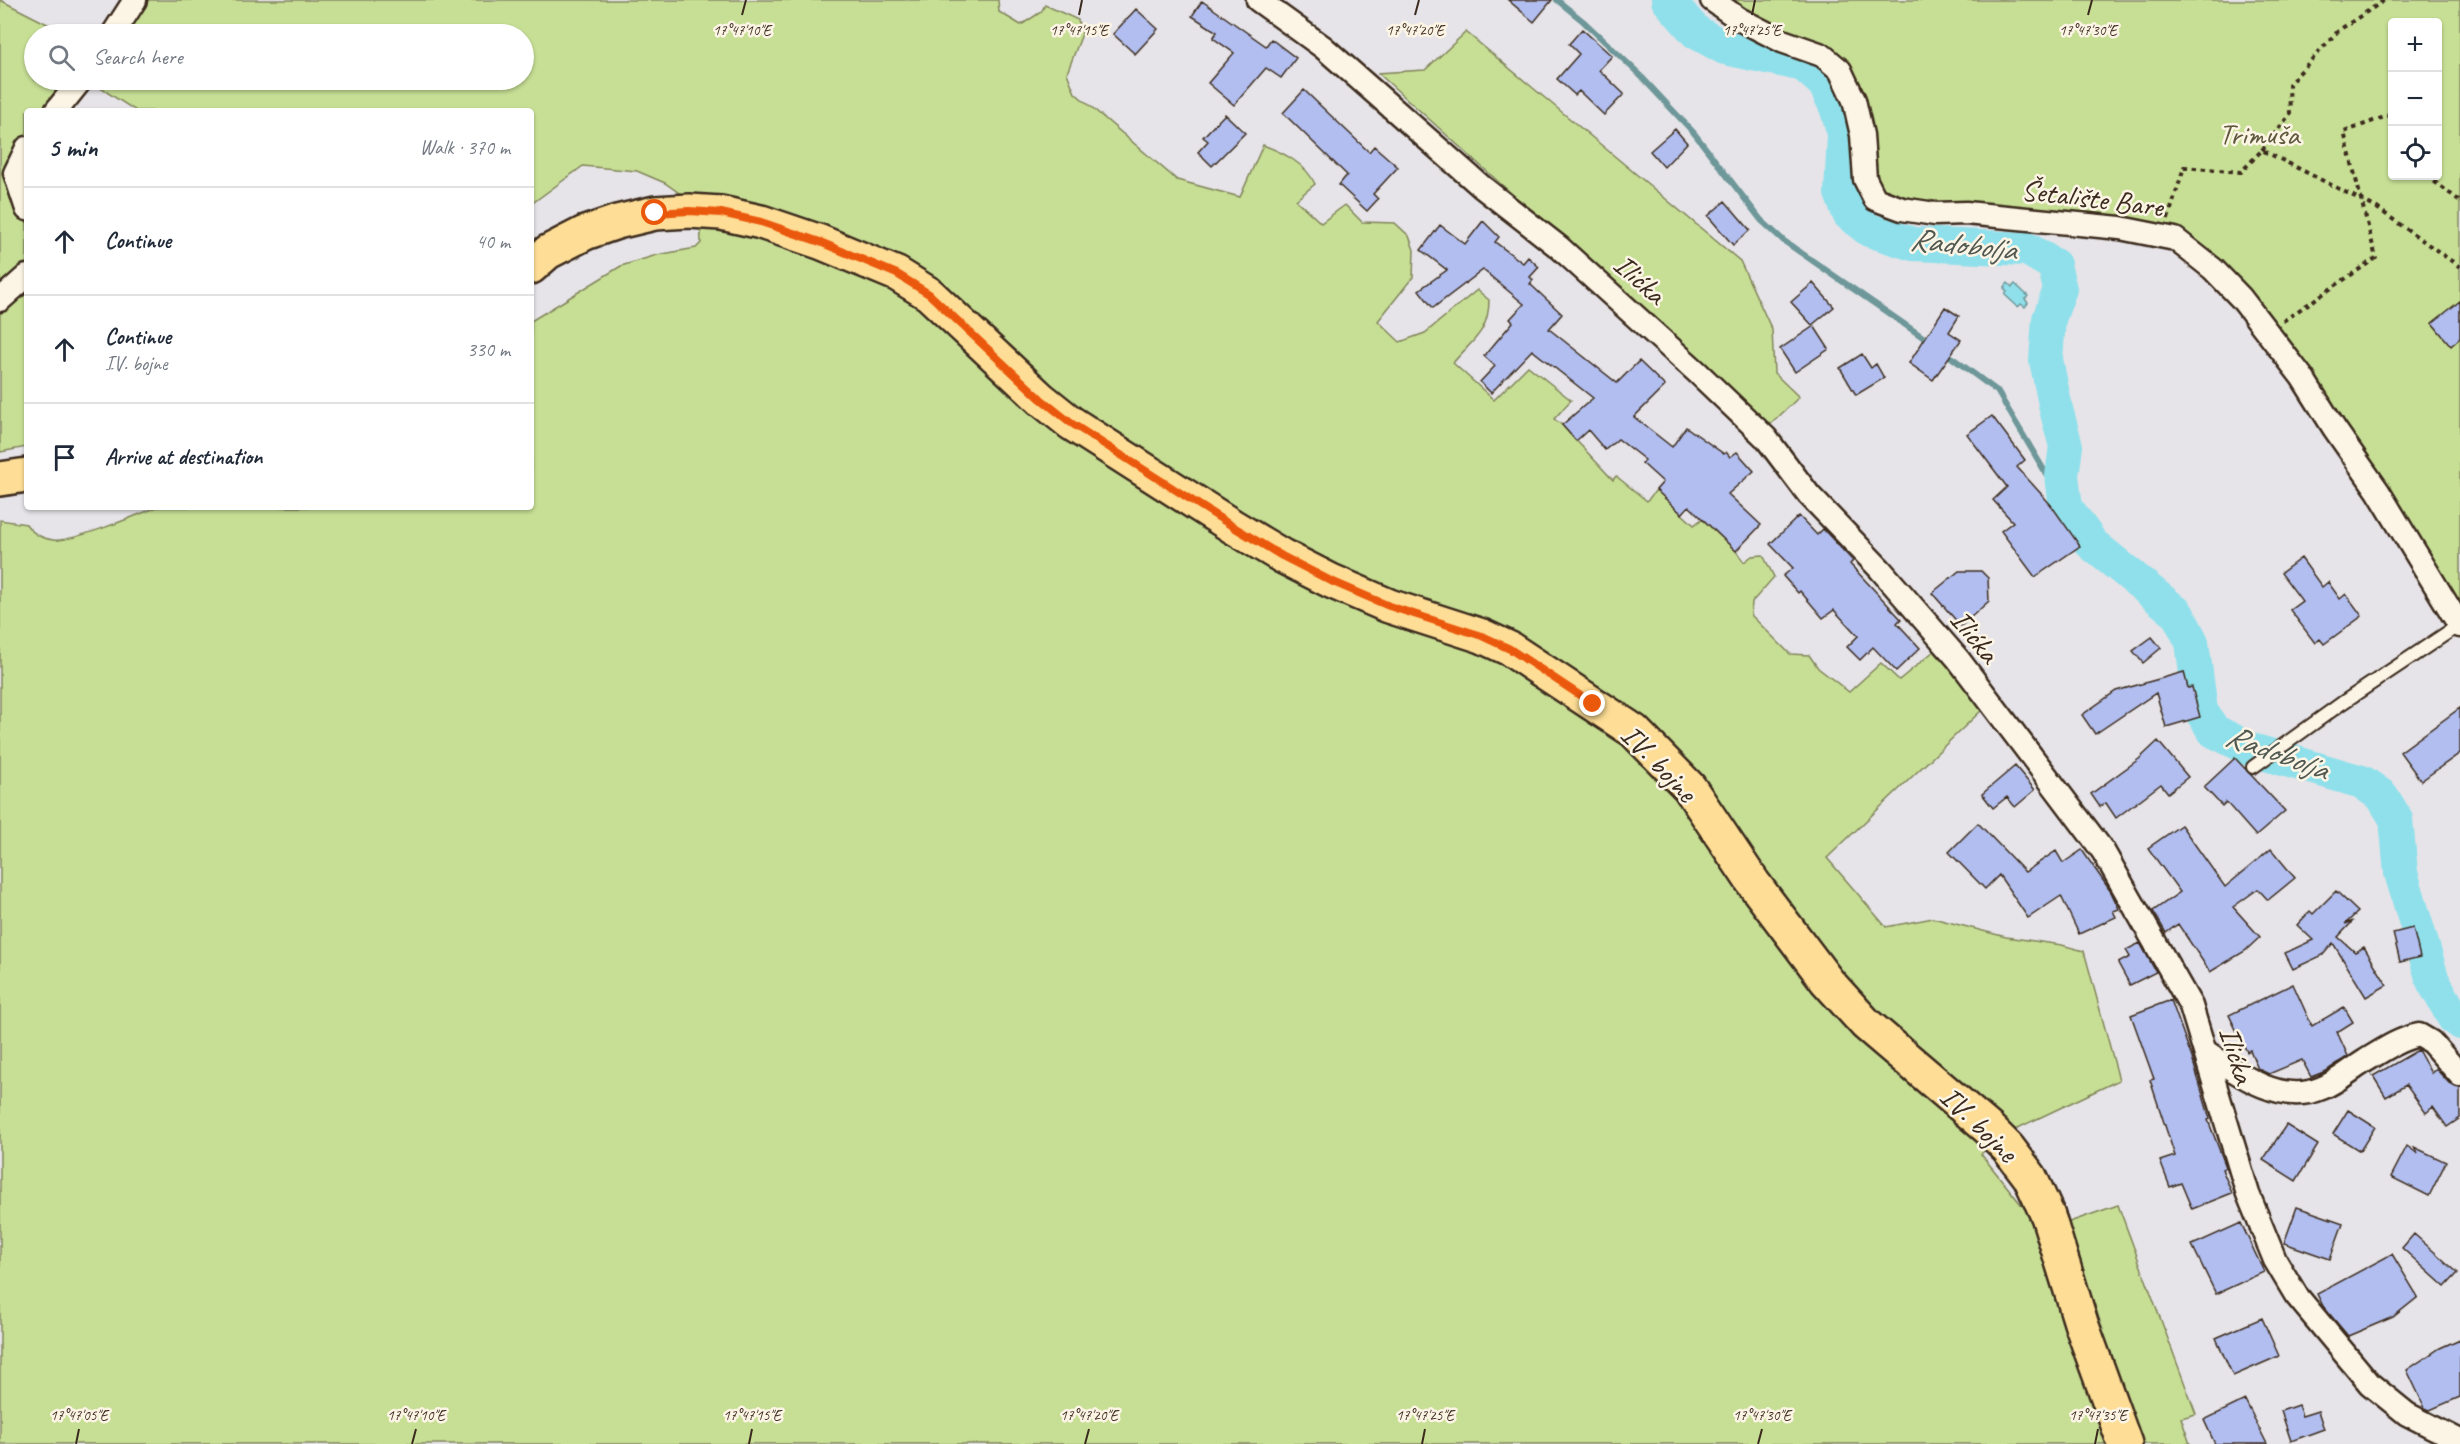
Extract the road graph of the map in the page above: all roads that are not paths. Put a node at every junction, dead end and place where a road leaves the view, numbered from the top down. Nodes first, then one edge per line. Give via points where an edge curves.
1 (135, 0) edge
2 (1258, 0) edge
3 (1712, 0) edge
4 (119, 24) edge
5 (73, 90) edge
6 (58, 108) edge
7 (24, 154) edge
8 (24, 200) edge
9 (534, 264) edge
10 (24, 279) edge
11 (0, 300) edge
12 (24, 475) edge
13 (0, 479) edge
14 (2460, 625) edge
15 (2257, 764) dead end
16 (2205, 1051) junction
17 (2460, 1075) edge
18 (2460, 1441) edge
19 (2125, 1444) edge

1 - 4 street
2 - 16 street, Ilićka via 1323,47 1482,187 1560,248 1766,438 1809,495 1958,659 2103,851 2191,1006
3 - 14 street, Šetalište Bare via 1774,37 1822,55 1840,70 1854,100 1862,135 1864,179 1875,199 1902,209 1935,214 1966,213 2120,228 2175,239 2213,269 2241,298 2302,377
5 - 6 street
7 - 8 street via 15,172
9 - 19 main road, IV. bojne via 548,252 585,233 655,213 689,211 761,222 897,274 929,294 1071,423 1282,556 1389,606 1510,649 1634,731 1689,787 1827,981 1866,1024 1988,1128 2030,1177 2048,1216
10 - 11 street
12 - 13 main road
14 - 15 lane
16 - 17 street via 2237,1073 2278,1091 2298,1095 2323,1088 2385,1048 2419,1035 2431,1042
16 - 18 street, Ilićka via 2248,1194 2276,1260 2296,1295 2370,1384 2407,1414

